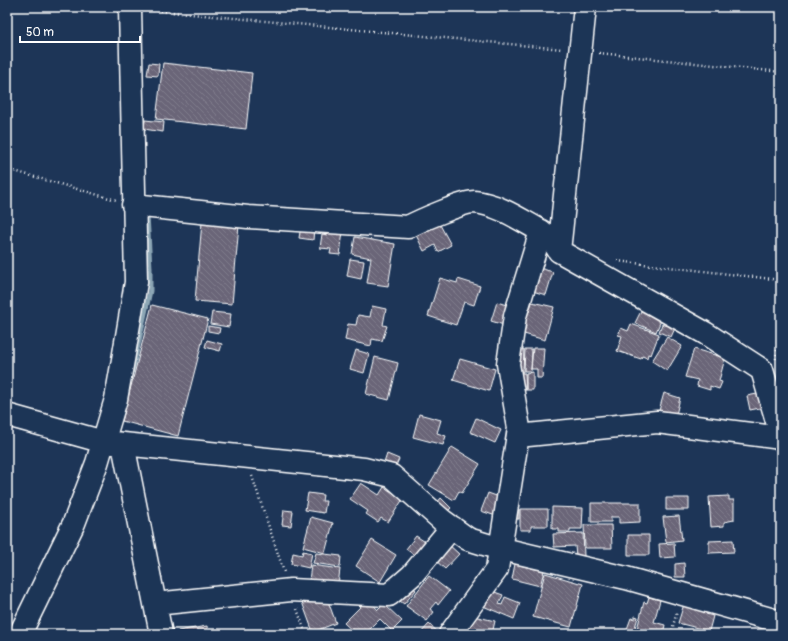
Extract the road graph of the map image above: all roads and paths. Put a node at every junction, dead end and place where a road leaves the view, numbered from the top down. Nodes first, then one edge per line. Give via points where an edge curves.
1 (584, 7) edge
2 (130, 8) joint
3 (580, 51) junction
4 (781, 72) edge
5 (7, 169) edge
6 (133, 205) junction
7 (541, 231) junction
8 (559, 251) junction
9 (611, 260) dead end
10 (781, 280) edge
11 (781, 309) edge
12 (776, 362) dead end
13 (7, 416) edge
14 (781, 435) edge
15 (518, 436) junction
16 (781, 438) edge
17 (114, 443) junction
18 (245, 457) junction
19 (452, 528) junction
20 (501, 549) junction
21 (291, 590) junction
22 (682, 594) junction
23 (154, 604) junction
24 (781, 622) edge
25 (20, 634) edge
26 (161, 634) edge
27 (306, 634) edge
28 (450, 634) edge
29 (671, 634) edge

1 - 3 street
2 - 3 path
2 - 6 street
3 - 4 path
3 - 8 street
5 - 6 path
6 - 7 street via 248,217 408,227 428,217 473,202 500,209
6 - 17 street via 136,282 116,399
7 - 8 street via 552,240
7 - 15 street via 515,316 508,364 519,428
8 - 14 street via 705,333 762,370
9 - 10 path
11 - 12 path
13 - 17 street
15 - 16 street via 657,422
15 - 20 street
17 - 18 street
17 - 23 street
17 - 25 street
18 - 19 street via 364,469 392,476
18 - 21 path
19 - 20 street via 468,539
19 - 21 street via 412,575 389,595
20 - 22 street via 626,578
20 - 28 street via 498,569
21 - 23 street
21 - 27 path
22 - 24 street
22 - 29 path
23 - 26 street

